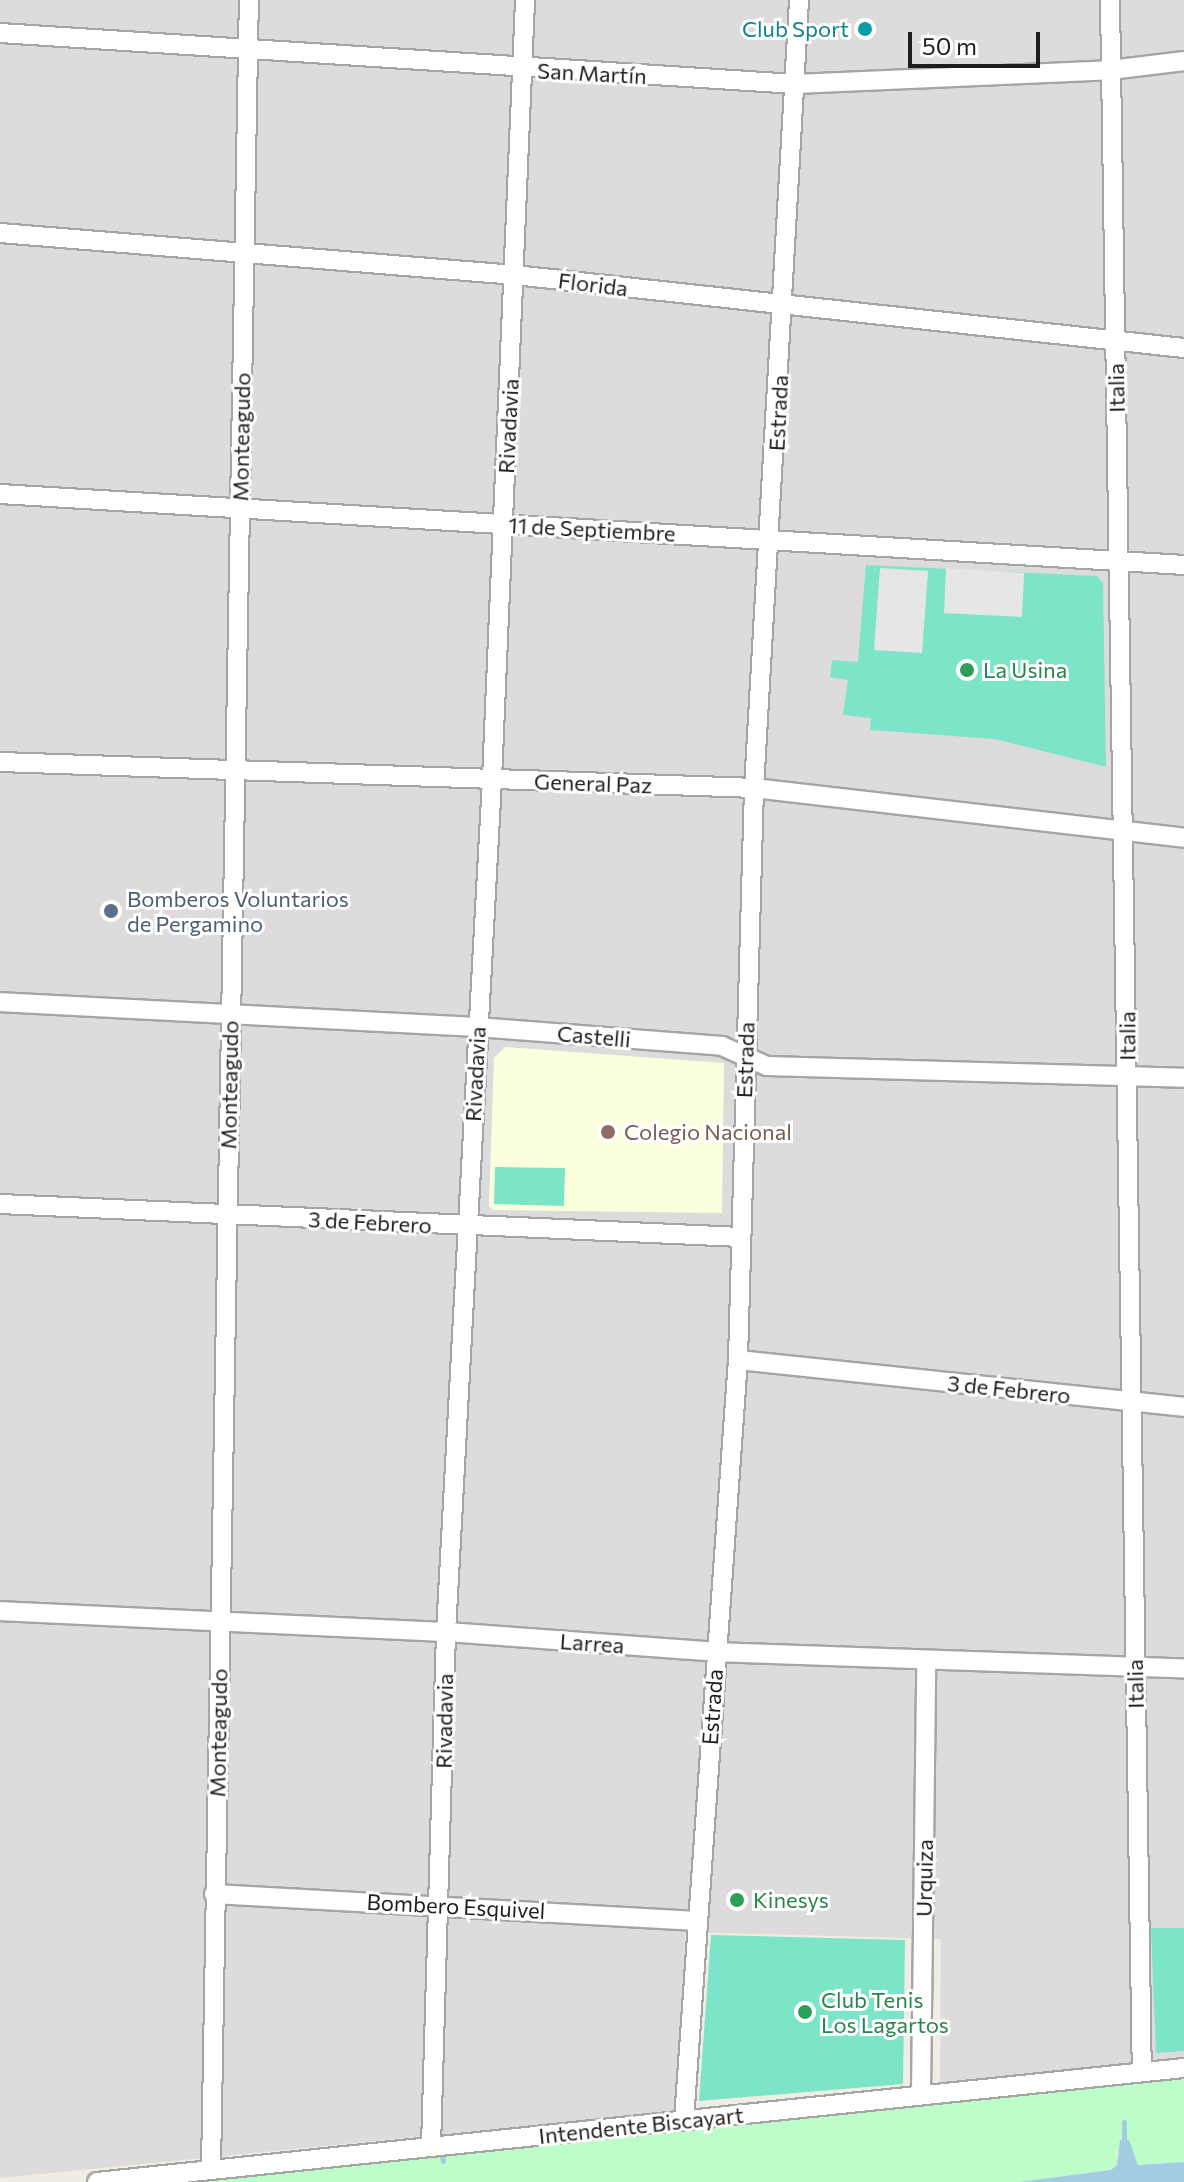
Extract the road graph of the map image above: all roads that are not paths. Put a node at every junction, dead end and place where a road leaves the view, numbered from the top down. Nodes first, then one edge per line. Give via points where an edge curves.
1 (249, 0) edge
2 (525, 0) edge
3 (799, 0) edge
4 (1110, 0) edge
5 (0, 33) edge
6 (248, 50) junction
7 (1184, 61) edge
8 (521, 69) junction
9 (1110, 70) junction
10 (795, 84) junction
11 (0, 233) edge
12 (244, 254) junction
13 (515, 275) junction
14 (784, 306) junction
15 (1115, 341) junction
16 (1184, 348) edge
17 (0, 494) edge
18 (240, 508) junction
19 (504, 523) junction
20 (771, 539) junction
21 (1117, 562) junction
22 (1184, 565) edge
23 (0, 762) edge
24 (235, 769) junction
25 (492, 779) junction
26 (754, 788) junction
27 (1127, 834) junction
28 (1184, 838) edge
29 (0, 1002) edge
30 (230, 1012) junction
31 (477, 1027) junction
32 (745, 1056) junction
33 (1127, 1077) junction
34 (1184, 1078) edge
35 (0, 1204) edge
36 (228, 1214) junction
37 (468, 1227) junction
38 (741, 1237) junction
39 (738, 1360) junction
40 (1133, 1402) junction
41 (1184, 1407) edge
42 (0, 1611) edge
43 (221, 1620) junction
44 (446, 1632) junction
45 (716, 1652) junction
46 (926, 1662) junction
47 (1135, 1667) junction
48 (1184, 1668) edge
49 (214, 1894) junction
50 (439, 1904) junction
51 (697, 1921) junction
52 (1184, 2068) edge
53 (1142, 2072) junction
54 (921, 2093) junction
55 (684, 2120) junction
56 (431, 2147) junction
57 (211, 2169) junction
58 (97, 2182) edge

1 - 6 street, Monteagudo
2 - 8 street, Rivadavia
3 - 10 street, Estrada
4 - 9 street, Italia
5 - 6 street, San Martín
6 - 8 street, San Martín
6 - 12 street, Monteagudo
7 - 9 street, San Martín
8 - 10 street, San Martín
8 - 13 street, Rivadavia
9 - 10 street, San Martín
9 - 15 street, Italia
10 - 14 street, Estrada
11 - 12 street, Florida
12 - 13 street, Florida
12 - 18 street, Monteagudo
13 - 14 street, Florida
13 - 19 street, Rivadavia
14 - 15 street, Florida
14 - 20 street, Estrada
15 - 16 street, Florida
15 - 21 street, Italia
17 - 18 street, 11 de Septiembre
18 - 19 street, 11 de Septiembre
18 - 24 street, Monteagudo
19 - 20 street, 11 de Septiembre
19 - 25 street, Rivadavia
20 - 21 street, 11 de Septiembre
20 - 26 street, Estrada
21 - 22 street, 11 de Septiembre
21 - 27 street, Italia
23 - 24 street, General Paz
24 - 25 street, General Paz
24 - 30 street, Monteagudo
25 - 26 street, General Paz
25 - 31 street, Rivadavia
26 - 27 street, General Paz
26 - 32 street, Estrada
27 - 28 street, General Paz
27 - 33 street, Italia
29 - 30 street, Castelli
30 - 31 street, Castelli
30 - 36 street, Monteagudo
31 - 32 street, Castelli via 722,1046
31 - 37 street, Rivadavia
32 - 33 street, Castelli via 767,1066
32 - 38 street, Estrada
33 - 34 street, Castelli
33 - 40 street, Italia
35 - 36 street, 3 de Febrero
36 - 37 street, 3 de Febrero
36 - 43 street, Monteagudo
37 - 38 street, 3 de Febrero
37 - 44 street, Rivadavia
38 - 39 street, Estrada
39 - 40 street, 3 de Febrero
39 - 45 street, Estrada
40 - 41 street, 3 de Febrero
40 - 47 street, Italia
42 - 43 street, Larrea
43 - 44 street, Larrea
43 - 49 street, Monteagudo
44 - 45 street, Larrea
44 - 50 street, Rivadavia
45 - 46 street, Larrea
45 - 51 street, Estrada
46 - 47 street, Larrea
46 - 54 street, Urquiza
47 - 48 street, Larrea
47 - 53 street, Italia
49 - 50 street, Bombero Esquivel
49 - 57 street, Monteagudo
50 - 51 street, Bombero Esquivel
50 - 56 street, Rivadavia
51 - 55 street, Estrada
52 - 53 street, Intendente Biscayart
53 - 54 street, Intendente Biscayart
54 - 55 street, Intendente Biscayart
55 - 56 street, Intendente Biscayart
56 - 57 street, Intendente Biscayart
57 - 58 street, Intendente Biscayart

